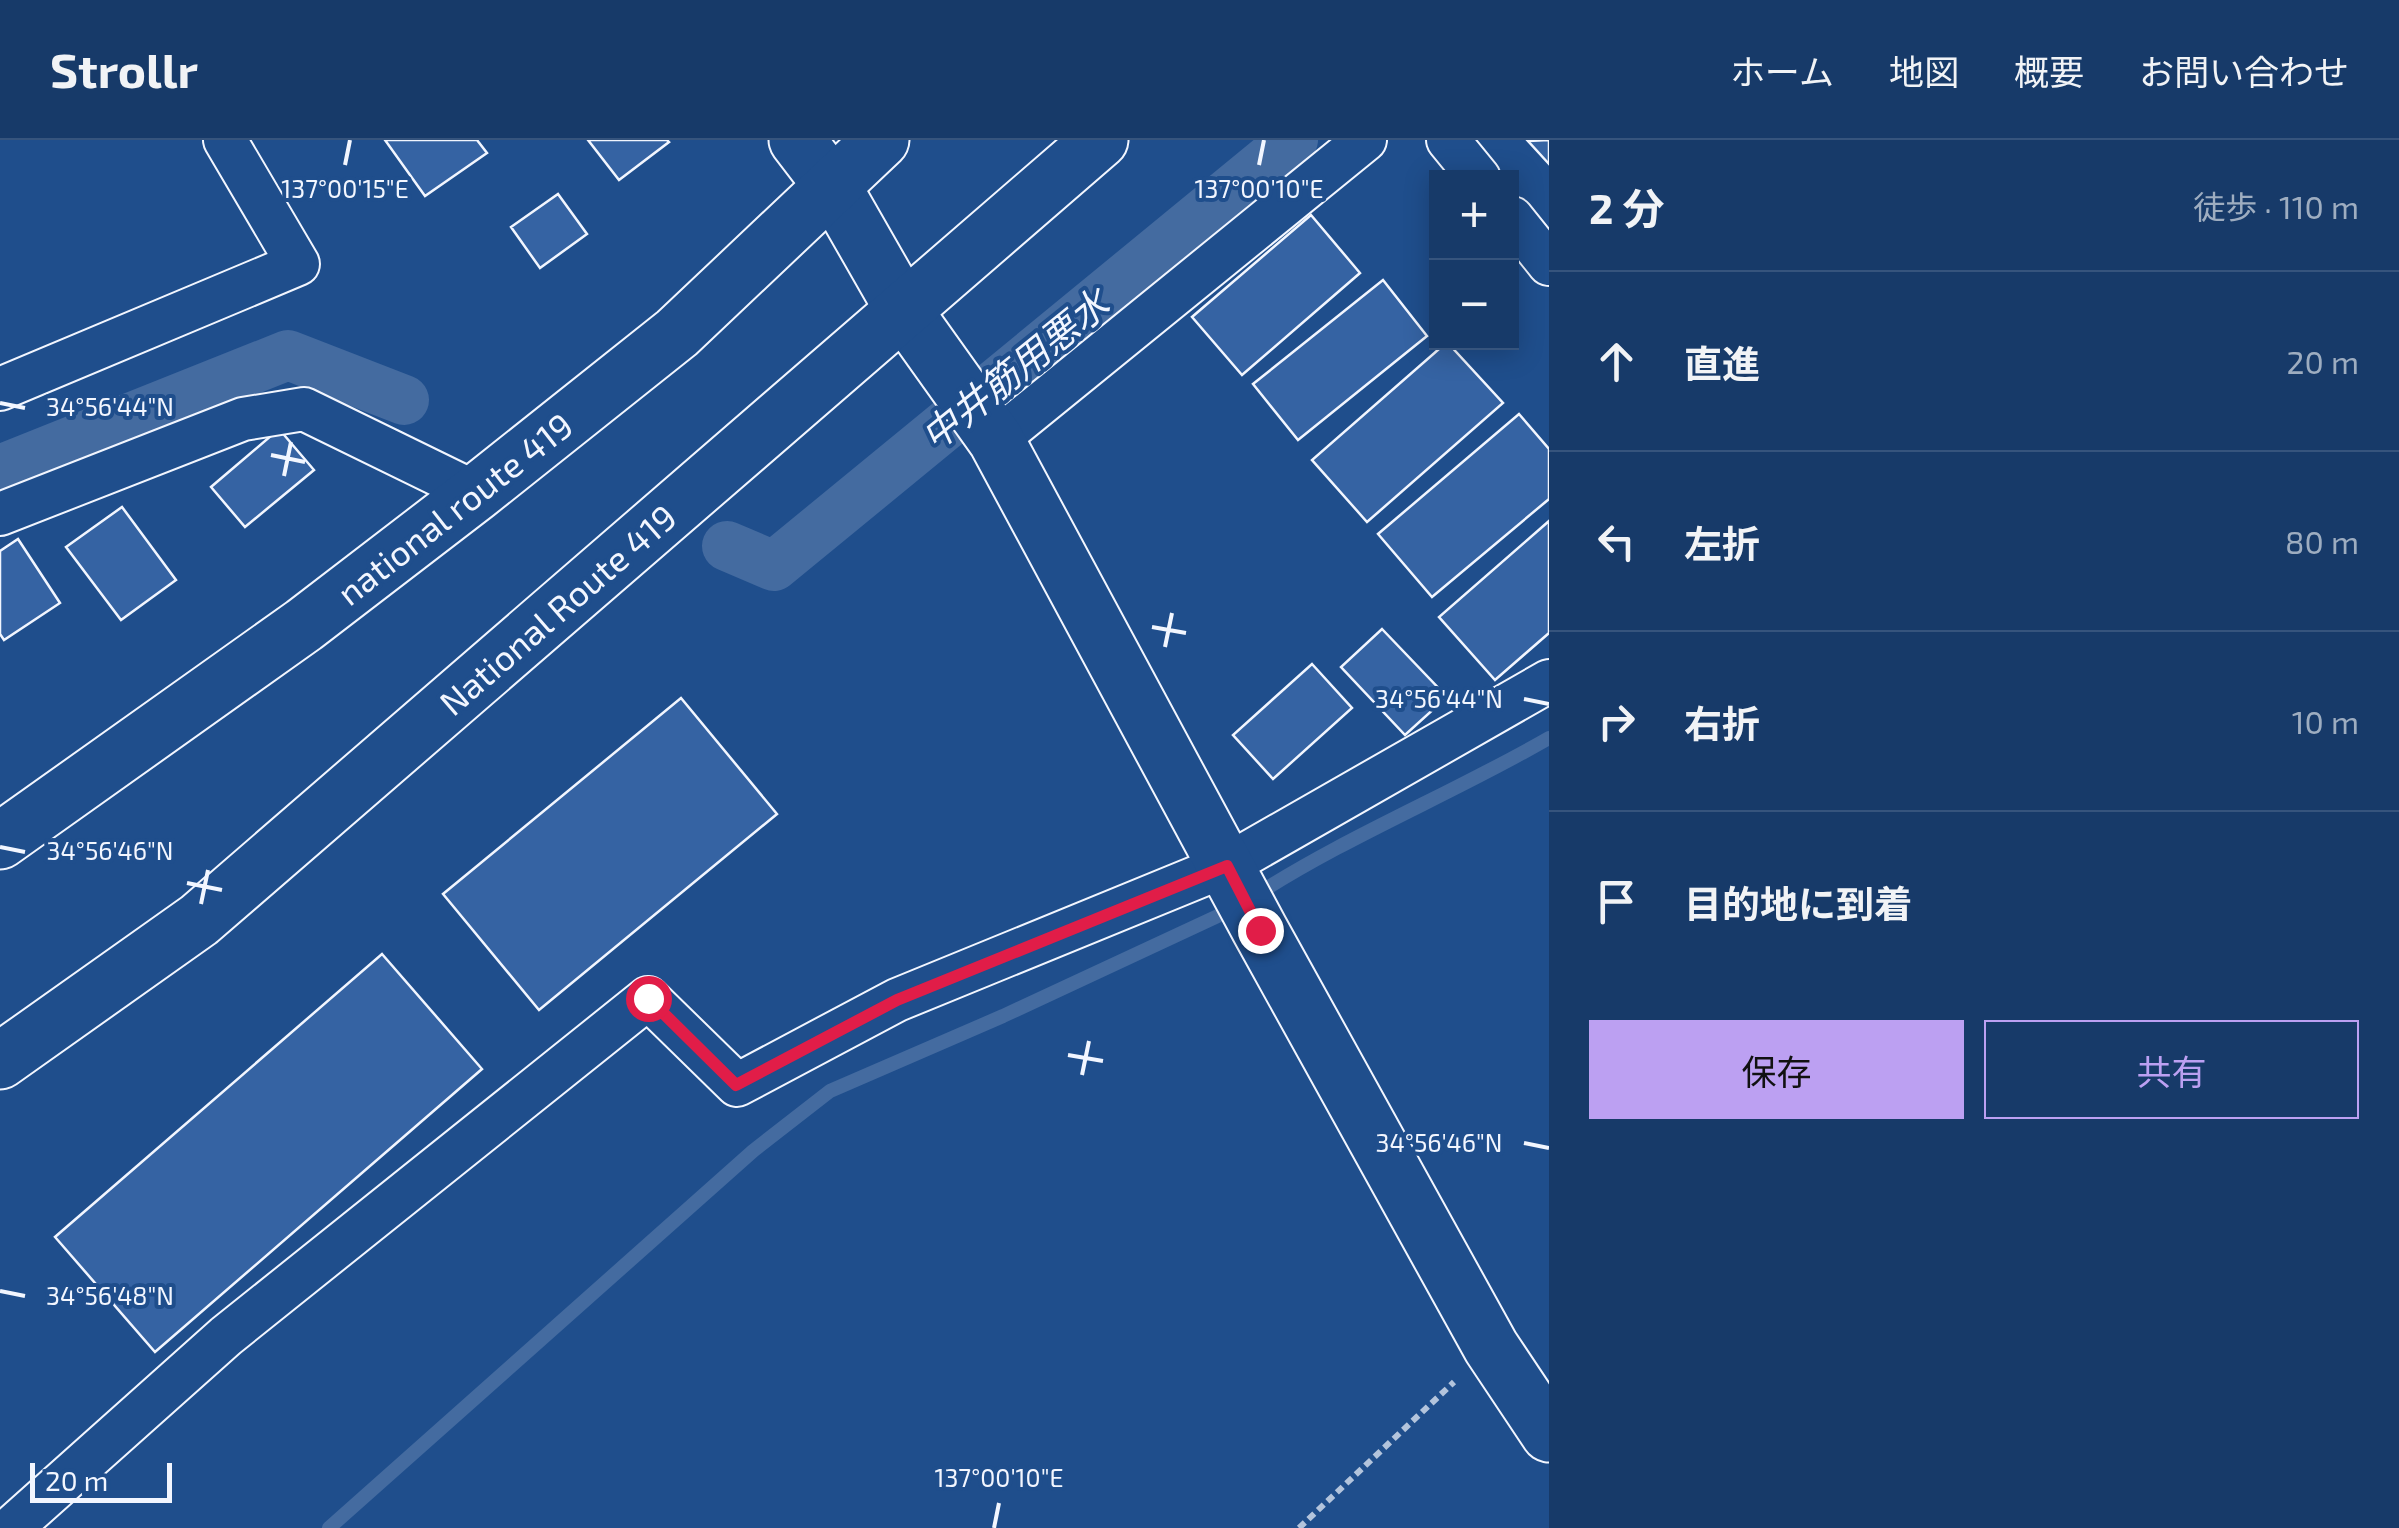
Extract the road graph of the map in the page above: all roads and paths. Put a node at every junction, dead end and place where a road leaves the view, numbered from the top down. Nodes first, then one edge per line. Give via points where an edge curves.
1 (225, 140) edge
2 (797, 140) edge
3 (880, 140) edge
4 (1100, 140) edge
5 (1365, 140) edge
6 (1448, 140) edge
7 (1472, 170) edge
8 (833, 187) junction
9 (1519, 227) edge
10 (1549, 264) edge
11 (904, 311) junction
12 (6, 375) edge
13 (996, 440) junction
14 (476, 493) junction
15 (0, 514) edge
16 (1549, 682) edge
17 (0, 841) edge
18 (1242, 895) junction
19 (0, 1061) edge
20 (1491, 1347) junction
21 (1549, 1434) edge
22 (11, 1528) edge
23 (1299, 1528) edge

1 - 12 street via 298,264
2 - 8 main road
3 - 8 main road, national route 419
4 - 11 main road, National Route 419
5 - 13 street
6 - 7 street
8 - 11 main road
8 - 14 main road, national route 419 via 678,332
9 - 10 street
11 - 13 main road
11 - 19 main road, National Route 419 via 199,920
13 - 18 main road
14 - 15 street via 304,410 243,419
14 - 17 main road, national route 419
16 - 18 street
18 - 20 main road
18 - 22 street via 897,1000 736,1085 648,998 226,1336
20 - 21 main road
20 - 23 path

